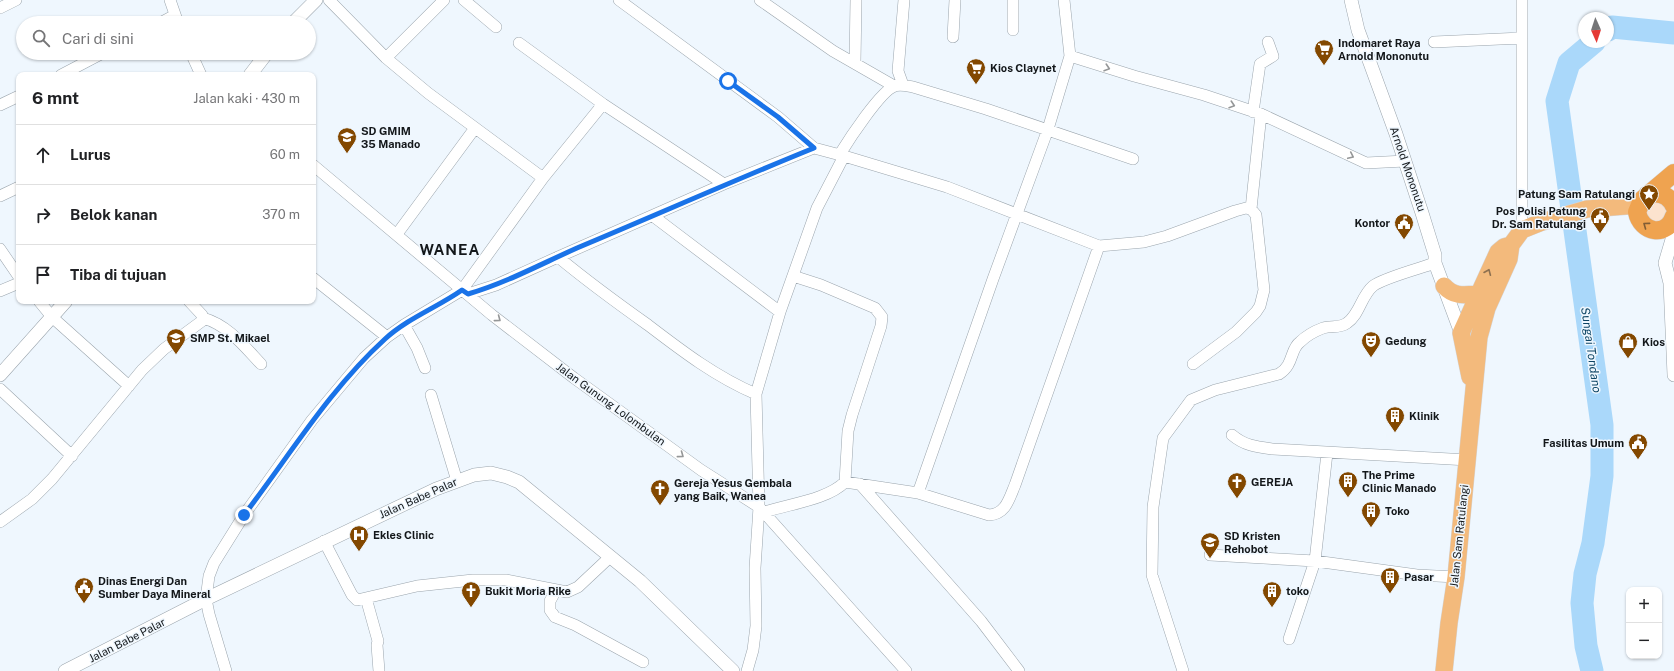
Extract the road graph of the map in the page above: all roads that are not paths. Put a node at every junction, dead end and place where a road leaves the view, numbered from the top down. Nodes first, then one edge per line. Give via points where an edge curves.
1 (16, 0) edge
2 (170, 0) edge
3 (316, 0) edge
4 (329, 0) edge
5 (444, 0) edge
6 (464, 0) edge
7 (619, 0) edge
8 (760, 0) edge
9 (856, 0) edge
10 (904, 0) edge
11 (955, 0) edge
12 (1013, 0) edge
13 (1064, 0) edge
14 (1351, 0) edge
15 (1522, 0) edge
16 (0, 8) edge
17 (176, 16) edge
18 (300, 16) edge
19 (496, 27) dead end
20 (1013, 30) dead end
21 (953, 37) dead end
22 (1522, 38) junction
23 (1268, 42) dead end
24 (1434, 42) dead end
25 (518, 43) dead end
26 (1070, 56) junction
27 (386, 58) junction
28 (90, 60) edge
29 (194, 60) edge
30 (262, 60) edge
31 (855, 63) junction
32 (67, 72) edge
33 (200, 72) edge
34 (252, 72) edge
35 (899, 86) junction
36 (16, 97) edge
37 (603, 104) junction
38 (0, 105) edge
39 (1257, 113) junction
40 (475, 128) junction
41 (1048, 129) junction
42 (814, 148) junction
43 (842, 155) junction
44 (1132, 159) dead end
45 (1405, 161) junction
46 (316, 167) edge
47 (1674, 173) edge
48 (543, 178) junction
49 (724, 184) junction
50 (16, 188) edge
51 (0, 196) edge
52 (1643, 200) junction
53 (1674, 206) edge
54 (1251, 209) junction
55 (1016, 214) junction
56 (653, 216) junction
57 (1672, 229) edge
58 (1522, 230) junction
59 (397, 234) junction
60 (1511, 244) junction
61 (1099, 246) junction
62 (0, 249) edge
63 (558, 257) junction
64 (1435, 262) junction
65 (16, 273) edge
66 (793, 276) junction
67 (316, 280) edge
68 (16, 284) edge
69 (1444, 286) junction
70 (0, 291) edge
71 (465, 292) junction
72 (1478, 294) junction
73 (42, 304) edge
74 (63, 304) edge
75 (192, 304) edge
76 (780, 312) junction
77 (52, 316) junction
78 (203, 318) junction
79 (404, 325) junction
80 (1468, 336) junction
81 (387, 338) junction
82 (261, 364) dead end
83 (1193, 364) dead end
84 (425, 368) dead end
85 (0, 375) edge
86 (1674, 375) edge
87 (129, 386) junction
88 (0, 389) edge
89 (756, 394) junction
90 (431, 395) dead end
91 (1232, 435) dead end
92 (1327, 452) junction
93 (72, 456) junction
94 (1468, 460) junction
95 (457, 481) junction
96 (845, 482) junction
97 (860, 484) junction
98 (918, 493) junction
99 (762, 509) junction
100 (0, 522) edge
101 (324, 541) junction
102 (1210, 554) dead end
103 (610, 557) junction
104 (1315, 561) junction
105 (1456, 576) junction
106 (556, 590) junction
107 (366, 598) junction
108 (206, 599) junction
109 (1290, 640) dead end
110 (642, 662) dead end
111 (65, 671) edge
112 (226, 671) edge
113 (379, 671) edge
114 (733, 671) edge
115 (747, 671) edge
116 (906, 671) edge
117 (1019, 671) edge
118 (1183, 671) edge
119 (1444, 671) edge

1 - 16 street
2 - 17 street
3 - 18 street
4 - 27 street
5 - 27 street
6 - 19 street
7 - 42 street via 778,117
8 - 31 street
9 - 31 street
10 - 35 street
11 - 21 street
12 - 20 street
13 - 26 street
14 - 45 street, Arnold Mononutu via 1358,30
15 - 22 street
22 - 24 street
22 - 58 street
23 - 39 street via 1273,56 1260,64
25 - 37 street
26 -> 39 street
26 - 41 street
27 - 40 street
28 - 32 street
29 - 33 street
30 - 34 street
31 - 35 street
35 - 41 street via 940,94
35 - 43 street via 884,94 860,123
36 - 38 street
37 - 48 street
37 - 49 street
39 -> 45 street via 1366,163
39 - 54 street
40 - 48 street
40 - 59 street
41 - 44 street
41 - 55 street
42 - 43 street
42 - 49 street
43 - 55 street via 947,187
43 - 66 street via 817,208
45 - 64 street, Arnold Mononutu
46 - 59 street, Jalan Gunung Lolombulan
47 - 52 highway
48 - 71 street
49 - 56 street
50 - 51 street
52 - 53 highway via 1653,193 1664,195
57 -> 52 highway via 1656,230 1645,227 1637,212
52 - 58 main road via 1587,209
54 - 61 street via 1235,211 1144,242
54 - 83 street via 1256,215 1264,290 1260,306 1236,332
55 - 61 street
55 - 98 street
56 - 63 street
56 - 76 street
57 - 86 street via 1665,263 1670,283
58 - 60 main road, Jalan Sam Ratulangi
59 - 71 street, Jalan Gunung Lolombulan
72 -> 60 main road via 1498,252
60 - 80 main road, Jalan Sam Ratulangi via 1509,259 1487,308
61 - 98 street via 1048,394 1007,505 1002,512 989,515
62 - 65 street
63 - 71 street via 496,285
63 - 89 street via 581,277 693,359 734,385
64 - 69 street, Arnold Mononutu
64 - 118 street via 1372,286 1359,310 1345,325 1324,328 1298,343 1290,364 1284,371 1215,390 1191,400 1163,438 1153,508 1152,575
66 - 76 street
66 - 96 street via 875,308 882,317 848,431
67 - 81 street
68 - 70 street
69 - 72 main road via 1450,293
69 - 80 street, Arnold Mononutu
71 - 79 street
71 -> 99 street, Jalan Gunung Lolombulan via 602,398 701,470
72 - 80 main road
73 - 77 street
74 - 77 street
75 - 78 street
76 - 89 street
77 - 85 street
77 - 87 street
78 - 82 street via 228,329
78 - 87 street via 164,349
79 - 81 street
79 - 84 street
80 - 94 main road, Jalan Sam Ratulangi via 1474,401
81 - 108 street via 364,358 312,420 244,515 214,563 209,576
87 - 93 street
88 - 93 street
89 - 99 street
90 - 95 street
91 - 92 street via 1240,442 1251,446
92 - 94 street
92 - 104 street
93 - 100 street via 32,499
94 - 105 main road, Jalan Sam Ratulangi
95 - 101 street, Jalan Babe Palar via 436,488
95 - 103 street, Jalan Babe Palar via 491,473 519,482
96 - 97 street
96 - 99 street via 819,496
97 - 98 street
97 - 117 street via 981,620
99 - 115 street via 755,568 755,632
99 - 116 street, Jalan Gunung Lolombulan
101 - 107 street via 353,598
101 - 108 street, Jalan Babe Palar
102 - 104 street
103 - 106 street via 578,587 567,592
103 - 114 street, Jalan Babe Palar via 640,581
104 - 105 street via 1417,574
104 - 109 street
105 - 119 main road, Jalan Sam Ratulangi via 1448,623
106 - 107 street via 506,580 473,580 417,586
106 - 110 street via 550,601 550,610 555,617 575,625
107 - 113 street via 378,641
108 - 111 street, Jalan Babe Palar
108 - 112 street via 208,614

